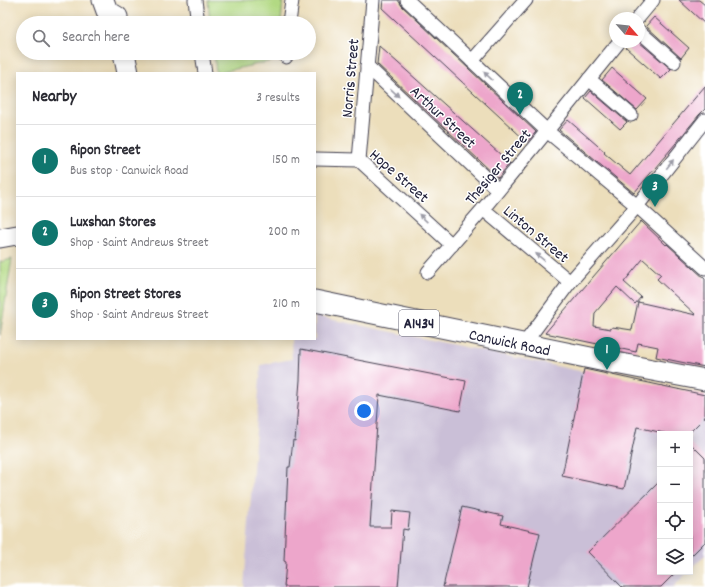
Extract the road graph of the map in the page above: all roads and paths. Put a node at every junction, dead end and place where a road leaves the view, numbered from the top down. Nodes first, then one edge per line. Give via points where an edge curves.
1 (103, 0) edge
2 (195, 0) edge
3 (292, 0) edge
4 (373, 0) edge
5 (407, 0) edge
6 (526, 0) edge
7 (653, 0) edge
8 (643, 12) edge
9 (119, 13) edge
10 (197, 16) edge
11 (290, 16) edge
12 (645, 36) edge
13 (614, 48) edge
14 (125, 60) edge
15 (203, 60) edge
16 (472, 61) junction
17 (674, 62) dead end
18 (367, 66) junction
19 (128, 72) edge
20 (205, 72) edge
21 (589, 79) junction
22 (631, 115) dead end
23 (705, 120) edge
24 (547, 131) junction
25 (316, 159) edge
26 (359, 160) junction
27 (498, 190) junction
28 (637, 206) junction
29 (483, 209) junction
30 (16, 235) edge
31 (0, 238) edge
32 (452, 245) junction
33 (705, 268) edge
34 (428, 272) dead end
35 (570, 282) junction
36 (316, 300) edge
37 (524, 344) junction
38 (705, 380) edge

1 - 9 main road via 107,11
2 - 10 street
3 - 11 street
4 - 18 street, Norris Street
5 - 16 street
6 - 16 street
7 - 8 street
12 - 17 street
13 - 21 street, Thesiger Street
14 - 19 main road
15 - 20 street
24 -> 16 street
18 - 26 street, Norris Street
18 -> 27 street, Arthur Street
21 - 22 street
21 - 24 street, Thesiger Street
28 -> 23 street
24 - 27 street, Thesiger Street
24 - 28 street
25 - 26 street, Hope Street
32 -> 26 street, Hope Street
27 - 29 street, Thesiger Street
28 - 33 street
28 - 35 street
29 - 32 street, Thesiger Street
35 -> 29 street, Linton Street
30 - 31 main road
32 - 34 street, Thesiger Street
35 - 37 street
36 - 37 main road, Canwick Road / A1434
37 - 38 main road, Canwick Road / A1434

